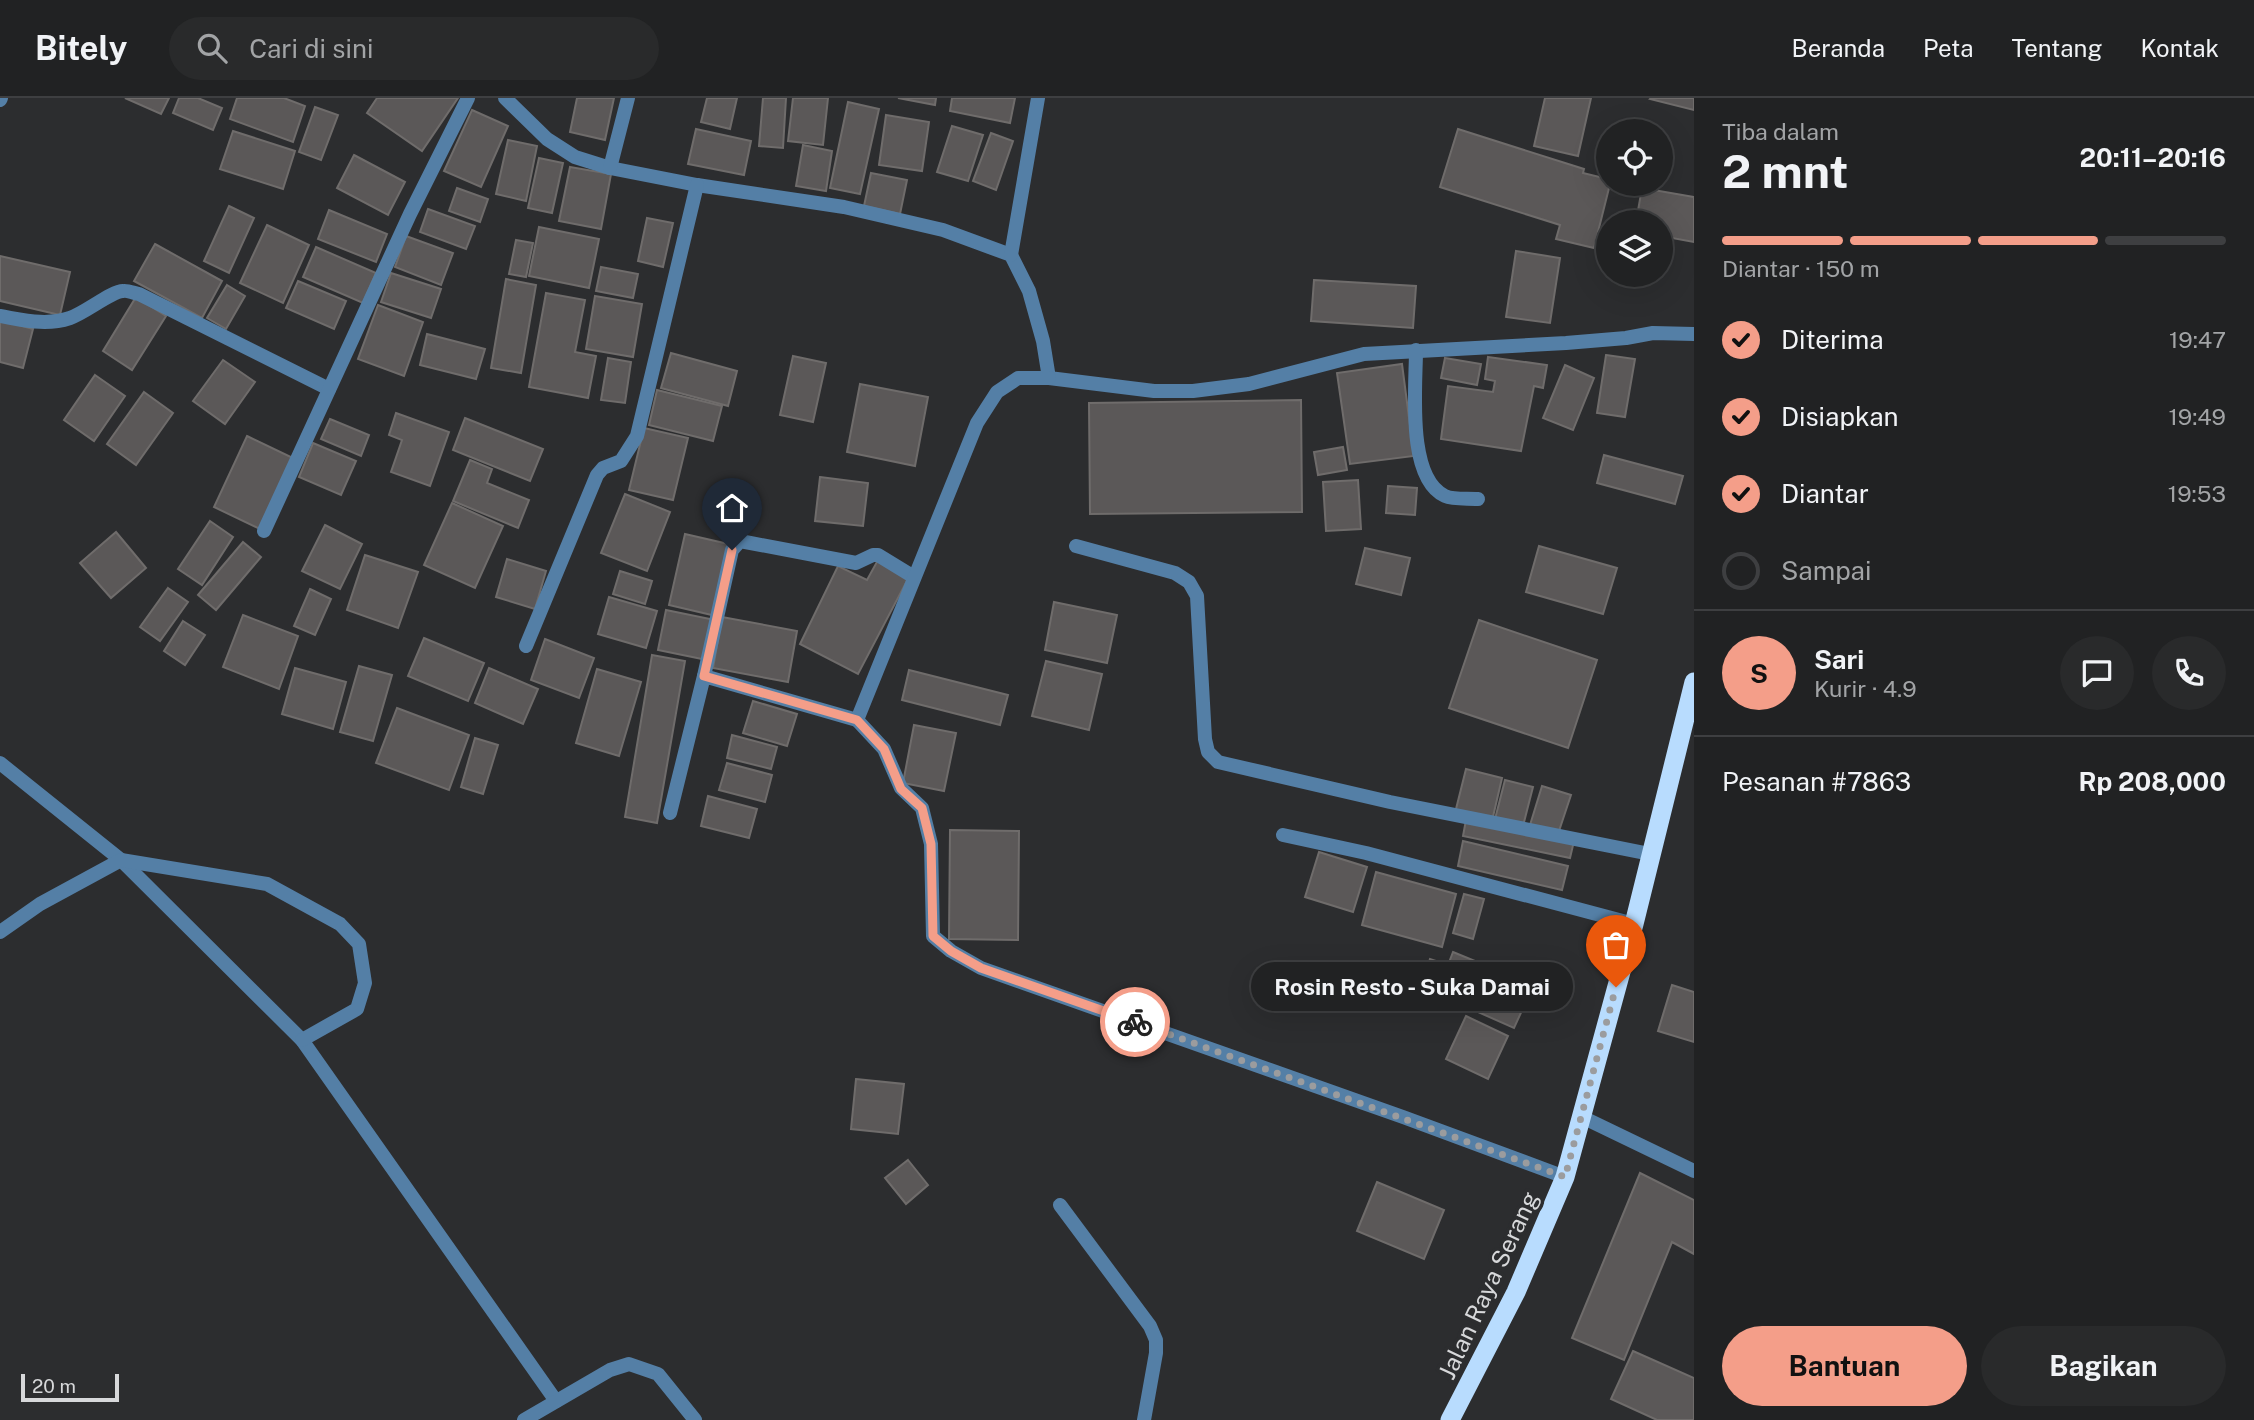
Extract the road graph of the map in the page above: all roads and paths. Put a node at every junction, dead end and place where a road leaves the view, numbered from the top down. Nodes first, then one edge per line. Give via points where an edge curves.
1 (468, 98) edge
2 (505, 98) edge
3 (628, 98) edge
4 (1038, 98) edge
5 (610, 168) junction
6 (697, 186) junction
7 (1011, 255) junction
8 (0, 316) edge
9 (1694, 334) edge
10 (1416, 350) junction
11 (1049, 378) junction
12 (329, 389) junction
13 (1478, 499) dead end
14 (264, 531) dead end
15 (1076, 546) dead end
16 (914, 577) junction
17 (526, 646) dead end
18 (704, 676) junction
19 (1694, 685) edge
20 (857, 720) junction
21 (0, 763) edge
22 (670, 813) dead end
23 (1283, 835) dead end
24 (1650, 854) junction
25 (121, 860) junction
26 (1634, 924) junction
27 (0, 932) edge
28 (302, 1040) junction
29 (1582, 1117) junction
30 (1694, 1171) edge
31 (1565, 1177) junction
32 (1060, 1205) dead end
33 (556, 1401) junction
34 (524, 1420) edge
35 (695, 1420) edge
36 (1144, 1420) edge
37 (1450, 1420) edge

1 - 12 street
2 - 5 street via 547,139 575,157
3 - 5 street
4 - 7 street
5 - 6 street
6 - 7 street via 844,207 943,230
6 - 17 street via 637,436 621,461 597,475
7 - 11 street via 1029,291
8 - 12 street via 50,323 82,313 124,290
9 - 10 street
10 - 11 street via 1364,354 1249,384 1193,391 1154,391
10 - 13 street via 1416,414 1423,469 1429,482 1447,497
11 - 16 street via 1018,378 997,392 977,423
12 - 14 street
15 - 24 street via 1175,573 1189,582 1197,596 1205,739 1208,752 1218,762
16 - 18 street via 878,555 856,563 740,541 732,550
16 - 20 street
18 - 20 street
18 - 22 street
19 - 24 highway, Jalan Raya Serang
20 - 31 street via 884,749 901,789 922,808 931,844 933,936 951,951 981,968
21 - 25 street
23 - 26 street
24 - 26 highway, Jalan Raya Serang
25 - 27 street via 40,904
25 - 28 street
25 - 28 street via 267,884 340,924 359,944 365,983 357,1009
26 - 29 highway, Jalan Raya Serang
28 - 33 street
29 - 30 street
29 - 31 highway, Jalan Raya Serang
31 - 37 highway, Jalan Raya Serang via 1516,1292
32 - 36 street via 1150,1325 1156,1340
33 - 34 street
33 - 35 street via 629,1364 658,1374

